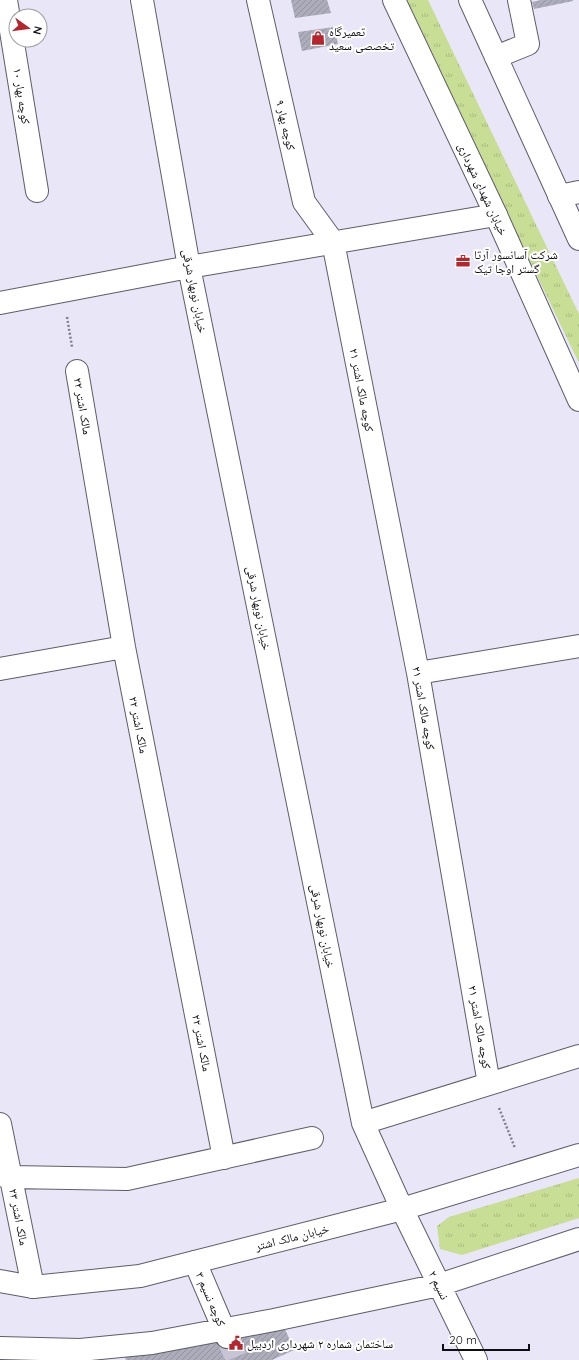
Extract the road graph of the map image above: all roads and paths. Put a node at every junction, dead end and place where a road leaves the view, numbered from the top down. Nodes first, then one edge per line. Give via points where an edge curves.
1 (142, 0) edge
2 (258, 0) edge
3 (394, 0) edge
4 (470, 0) edge
5 (519, 0) edge
6 (5, 8) edge
7 (496, 57) junction
8 (37, 191) dead end
9 (569, 194) edge
10 (496, 214) junction
11 (579, 239) edge
12 (333, 242) junction
13 (189, 267) junction
14 (63, 291) junction
15 (0, 303) edge
16 (76, 371) joint
17 (579, 400) edge
18 (579, 646) edge
19 (124, 647) junction
20 (0, 669) edge
21 (418, 673) junction
22 (579, 1056) edge
23 (490, 1084) junction
24 (363, 1123) junction
25 (0, 1124) edge
26 (312, 1138) dead end
27 (579, 1155) edge
28 (224, 1158) junction
29 (524, 1172) junction
30 (6, 1176) edge
31 (402, 1209) junction
32 (579, 1239) edge
33 (195, 1262) junction
34 (0, 1281) edge
35 (439, 1285) junction
36 (33, 1287) junction
37 (225, 1333) junction
38 (0, 1348) edge
39 (5, 1360) edge
40 (476, 1360) edge

1 - 13 street, خیابان نوبهار شرقی
2 - 12 street, کوچه بهار ۹ via 304,202
3 - 10 street, خیابان شهدای شهرداری
4 - 7 street
5 - 7 street via 528,44
6 - 8 street, کوچه بهار ۱۰
7 - 9 street
9 - 11 street
10 - 12 street
10 - 17 street, خیابان شهدای شهرداری
12 - 13 street
12 - 21 street, کوچه مالک اشتر ۲۱
13 - 14 street
13 - 24 street, خیابان نوبهار شرقی
14 - 15 street
14 - 16 path, مالک اشتر ۲۲
16 - 19 street, مالک اشتر ۲۲
18 - 21 street
19 - 20 street
19 - 28 street, مالک اشتر ۲۲
21 - 23 street, کوچه مالک اشتر ۲۱
22 - 23 street
23 - 24 street
23 - 29 path, کوچه مالک اشتر ۲۱
24 - 31 street, خیابان نوبهار شرقی
25 - 30 street, مالک اشتر ۲۳
26 - 28 street
27 - 29 street, خیابان مالک اشتر
28 - 30 street via 127,1179
29 - 31 street, خیابان مالک اشتر
30 - 36 street, مالک اشتر ۲۳
31 - 33 street, خیابان مالک اشتر
31 - 35 street, نسیم ۲
32 - 35 street
33 - 36 street, خیابان مالک اشتر via 140,1276
33 - 37 street, کوچه نسیم ۳
34 - 36 street, خیابان مالک اشتر
35 - 37 street
35 - 40 street, نسیم ۲
37 - 38 street via 87,1349
38 - 39 street

